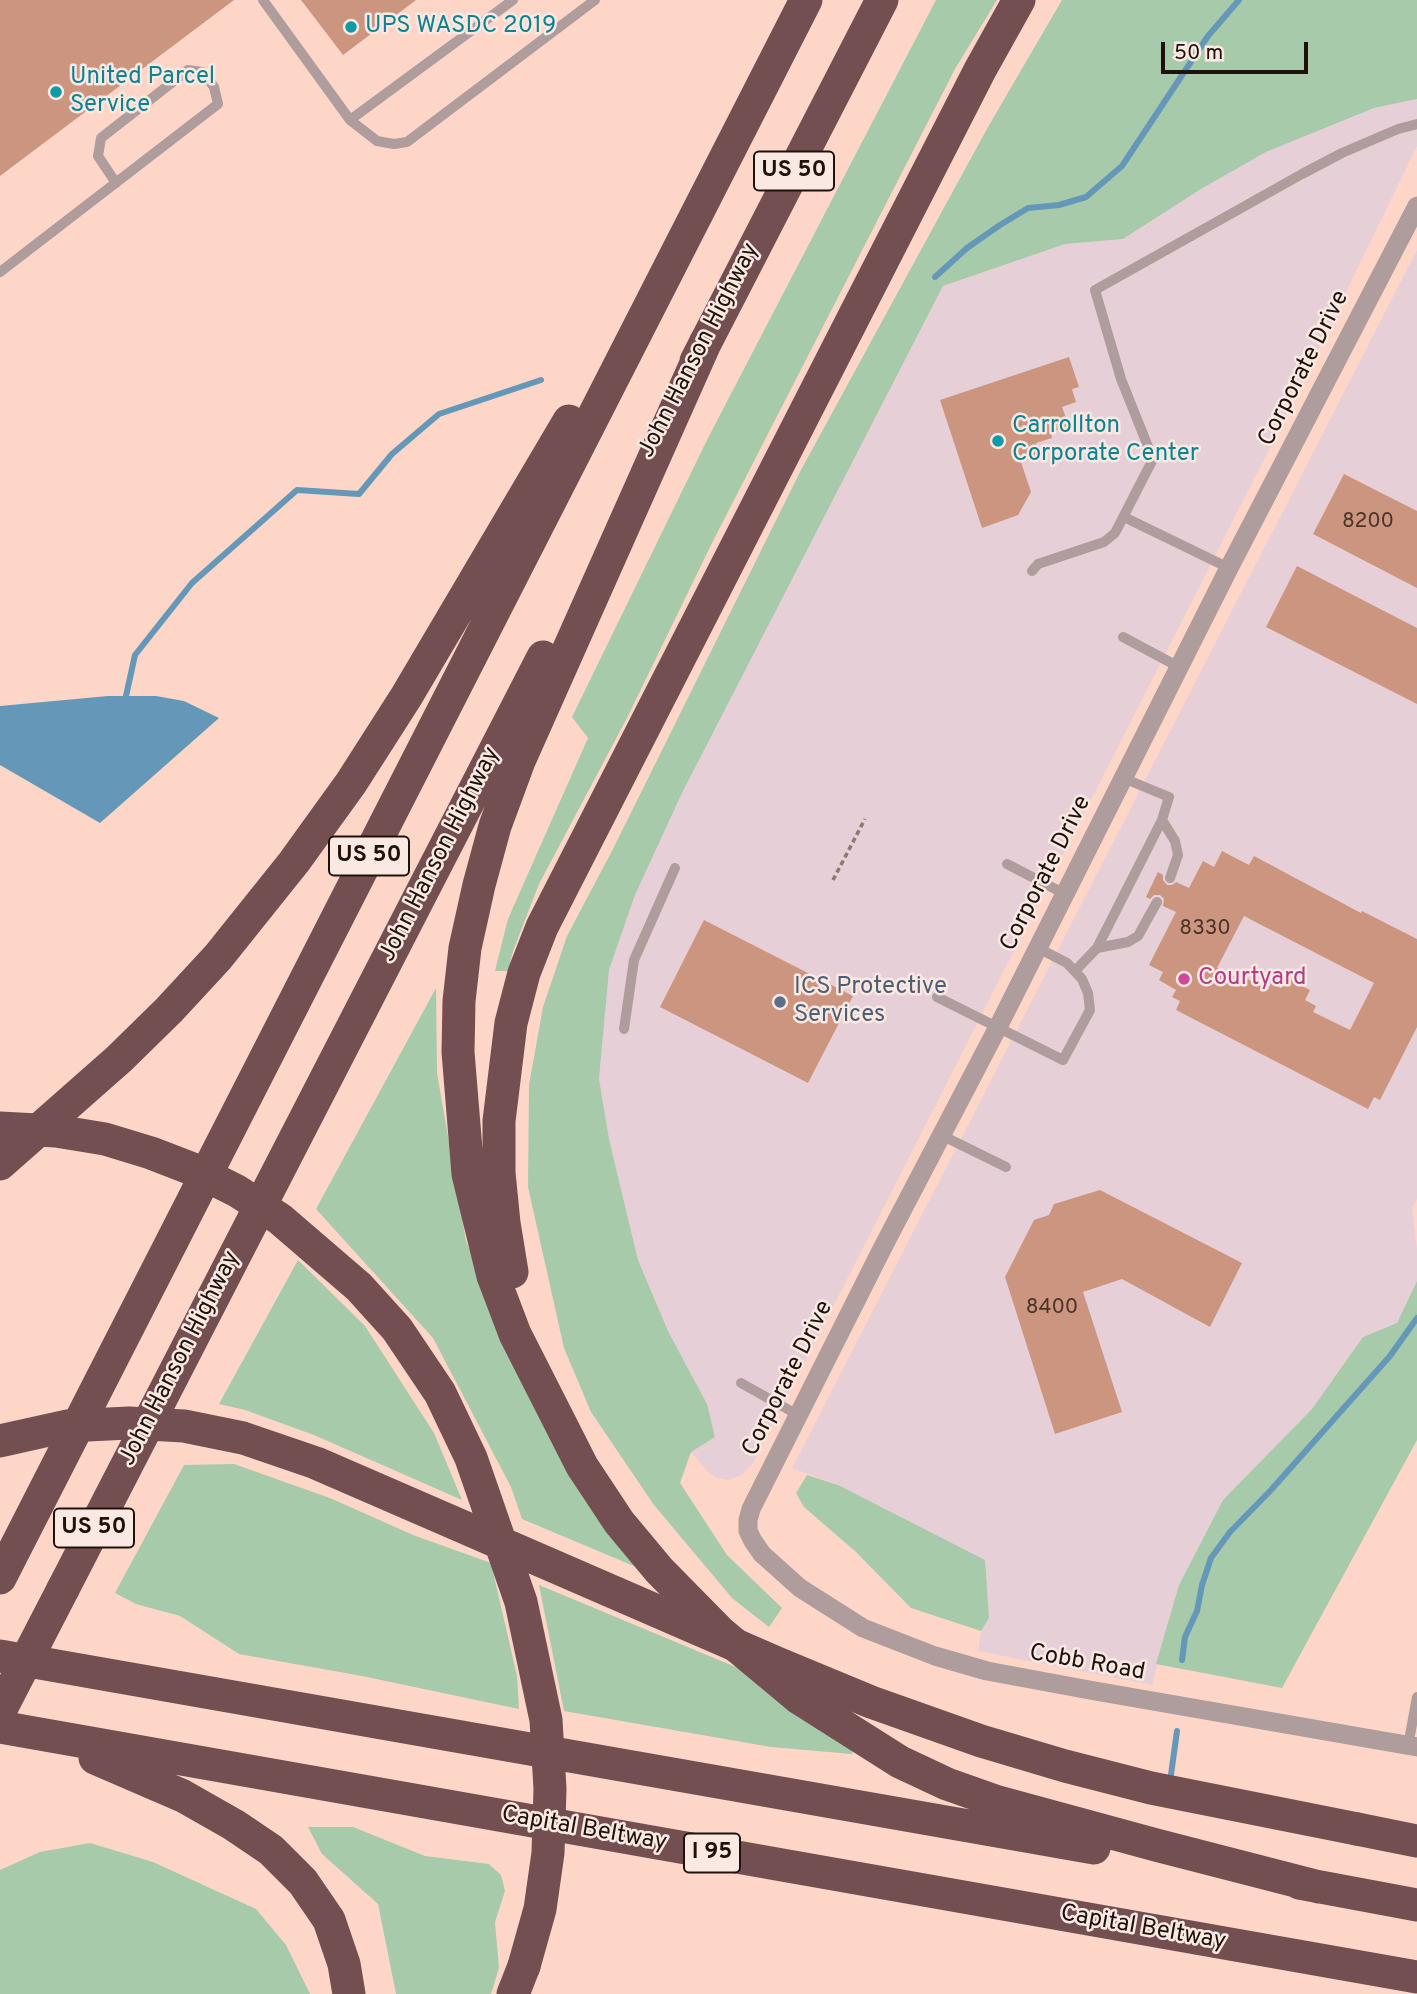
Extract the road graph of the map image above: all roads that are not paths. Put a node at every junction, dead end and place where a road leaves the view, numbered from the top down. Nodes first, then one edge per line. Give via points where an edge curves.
1 (263, 0) edge
2 (513, 0) edge
3 (595, 0) edge
4 (806, 0) edge
5 (882, 0) edge
6 (1019, 0) edge
7 (350, 120) junction
8 (1417, 124) edge
9 (738, 133) junction
10 (116, 183) junction
11 (1417, 206) edge
12 (0, 272) edge
13 (706, 341) junction
14 (1124, 517) junction
15 (1229, 568) junction
16 (1032, 571) dead end
17 (1123, 637) dead end
18 (1179, 667) junction
19 (1123, 778) junction
20 (1162, 820) junction
21 (1007, 864) dead end
22 (675, 868) dead end
23 (1170, 878) dead end
24 (1065, 894) junction
25 (1157, 902) dead end
26 (1038, 948) junction
27 (1097, 948) junction
28 (1075, 971) junction
29 (937, 996) dead end
30 (998, 1027) junction
31 (624, 1029) dead end
32 (119, 1059) junction
33 (0, 1128) edge
34 (941, 1135) junction
35 (0, 1148) edge
36 (0, 1164) edge
37 (1006, 1167) dead end
38 (741, 1383) dead end
39 (557, 1415) junction
40 (798, 1415) junction
41 (0, 1441) edge
42 (772, 1564) joint
43 (0, 1578) edge
44 (0, 1656) edge
45 (1417, 1696) edge
46 (2, 1722) edge
47 (1413, 1747) edge
48 (1417, 1838) edge
49 (1319, 1887) junction
50 (1417, 1905) edge
51 (1417, 1977) edge
52 (518, 1980) edge
53 (349, 1994) edge

1 - 7 lane
2 - 7 lane
3 - 7 lane via 407,142 377,141
4 - 9 highway, US 50
5 - 13 highway, John Hanson Highway / US 50
6 - 39 highway via 562,886 524,973 504,1072 499,1174 513,1277
8 - 14 lane via 1312,169 1095,290 1121,379 1153,459
9 - 32 highway via 351,783 218,957
9 - 43 highway, US 50
10 - 10 lane via 218,104 214,87 203,72 188,70 100,138 97,156
10 - 12 lane
11 - 15 street, Corporate Drive
13 - 39 highway via 519,761 495,826 466,948 458,1052 468,1174 494,1276 515,1334
13 - 46 highway, John Hanson Highway / US 50, bridge via 63,1589
14 - 15 lane
14 - 16 lane via 1104,542 1038,564
15 - 18 street, Corporate Drive
17 - 18 lane
18 - 19 street, Corporate Drive
19 - 20 lane via 1169,797
19 - 24 street, Corporate Drive
20 - 23 lane via 1178,855
20 - 27 lane
21 - 24 lane
22 - 31 lane via 634,960
24 - 26 street, Corporate Drive
25 - 27 lane via 1134,940
26 - 28 lane
26 - 30 street, Corporate Drive
27 - 28 lane
28 - 30 lane via 1088,993 1090,1010 1063,1060
29 - 30 lane
30 - 34 street, Corporate Drive
32 - 35 highway
32 - 36 highway
33 - 52 highway, bridge via 105,1139 195,1170 237,1191 280,1219 359,1287 397,1329 440,1393 471,1458 521,1602 546,1720 551,1789 548,1853 540,1909
34 - 37 lane
34 - 40 street, Corporate Drive
38 - 40 lane
39 - 49 highway via 582,1466 619,1522 659,1570 721,1633 799,1698 847,1730 900,1762 998,1802
40 - 42 street, Corporate Drive via 748,1520 753,1541
41 - 48 highway, bridge via 66,1426 129,1423 184,1426 243,1438 316,1463 871,1702 981,1741 1151,1788
42 - 47 street, Cobb Road via 800,1588 863,1628 934,1656 987,1671
44 - 49 highway
45 - 47 lane
46 - 51 highway, Capital Beltway / I 95
46 - 53 highway via 183,1796 271,1850 303,1882 328,1920
49 - 50 highway

